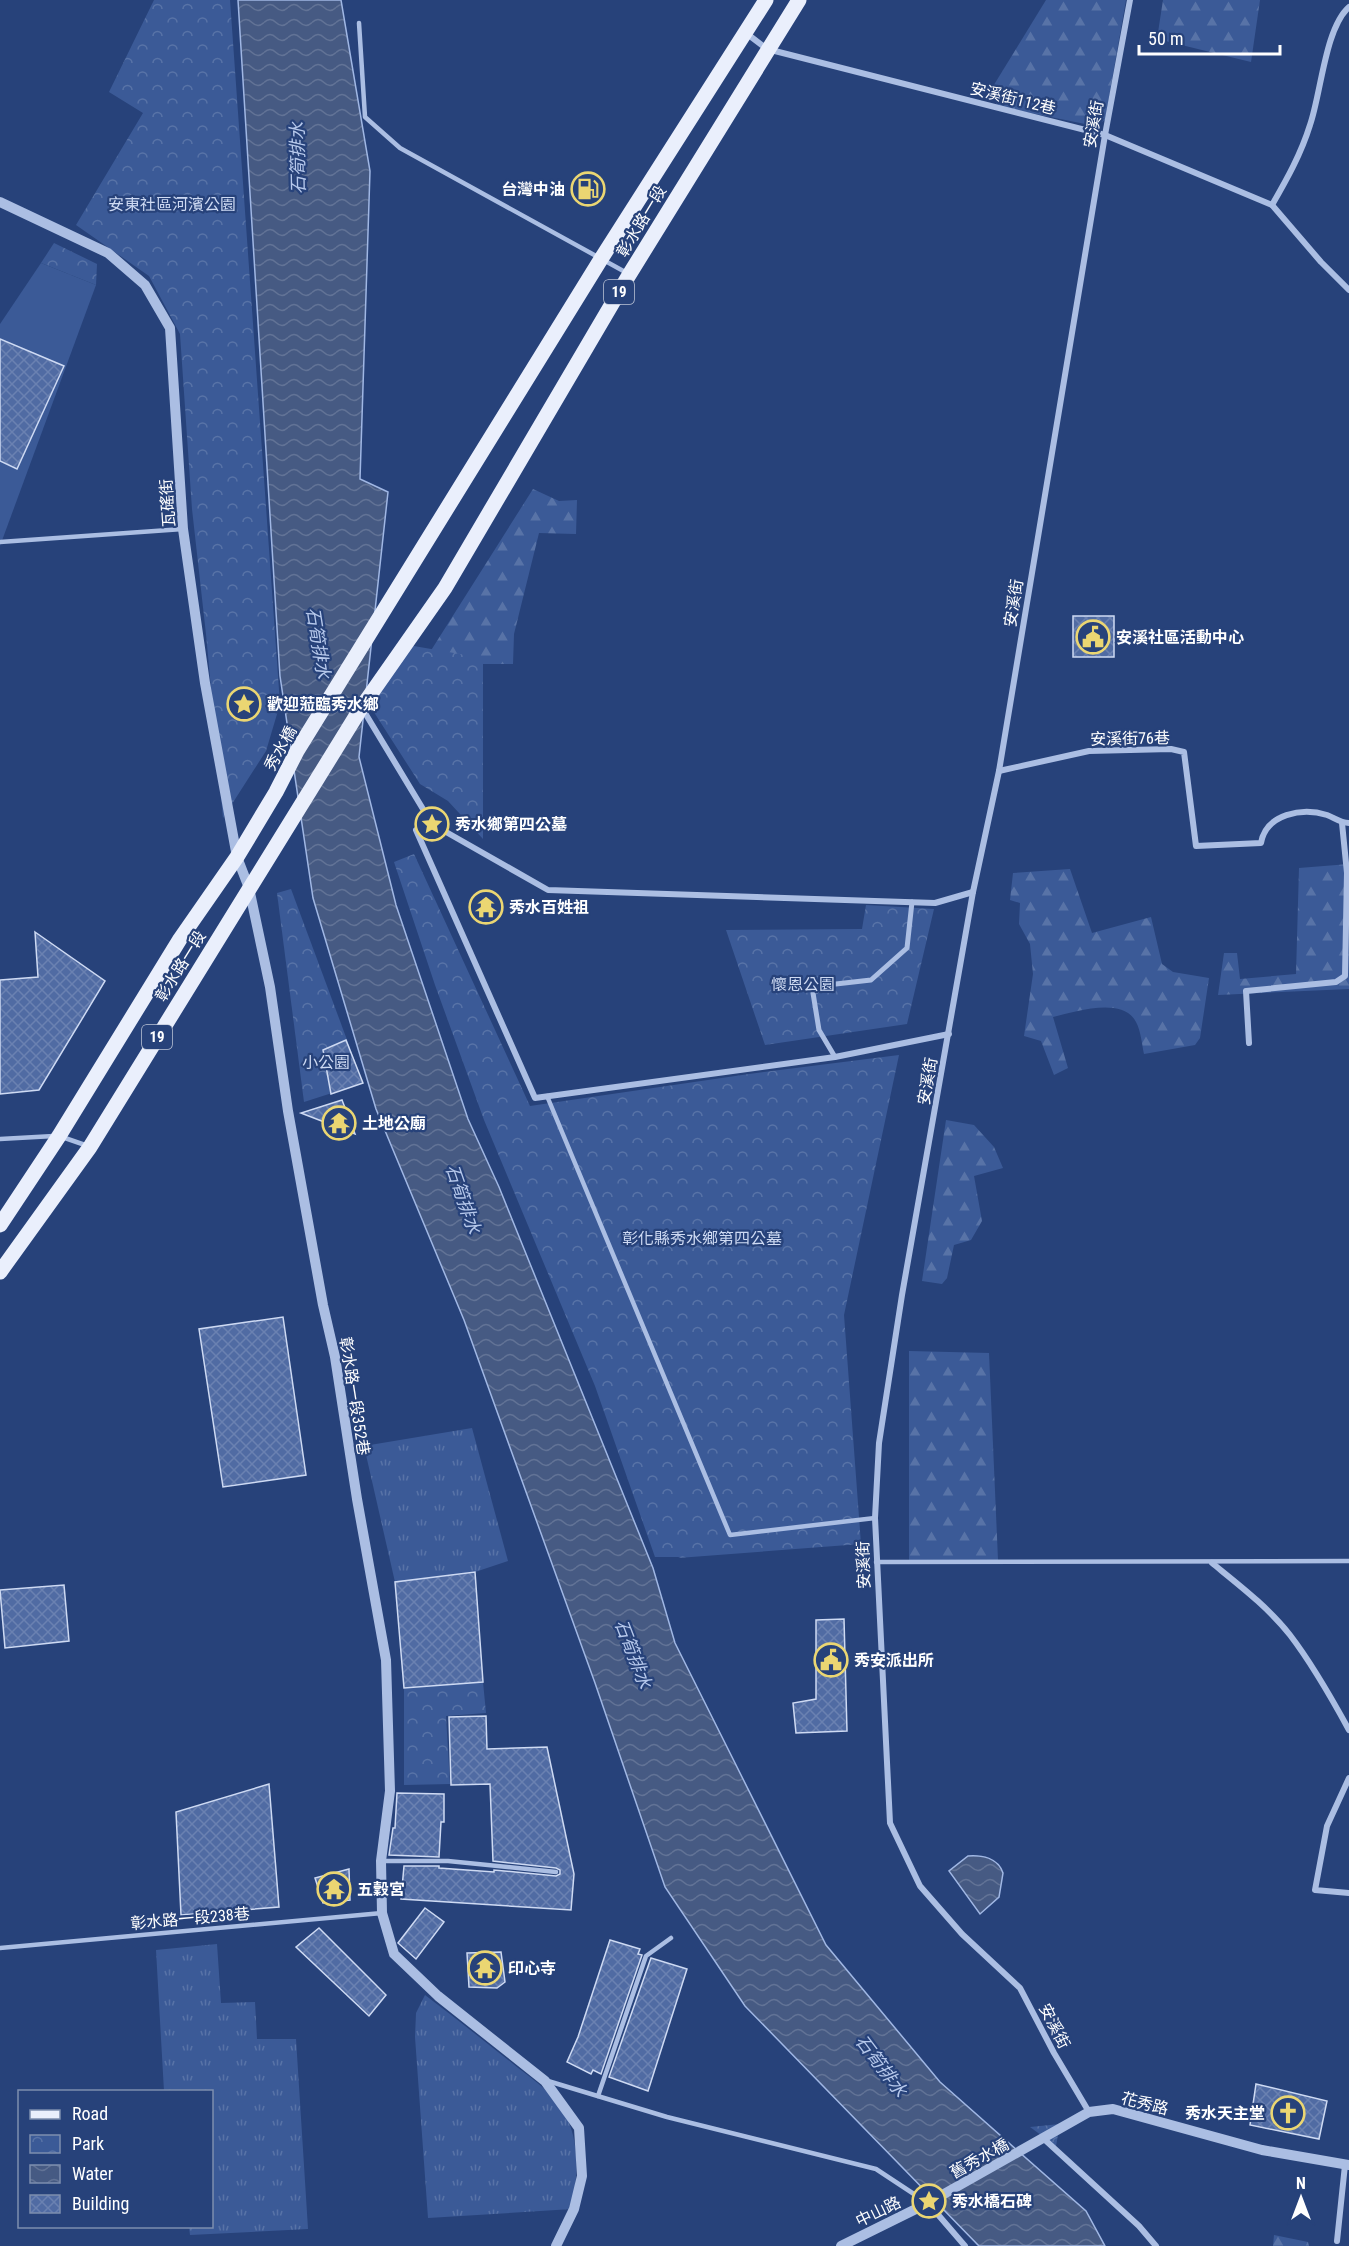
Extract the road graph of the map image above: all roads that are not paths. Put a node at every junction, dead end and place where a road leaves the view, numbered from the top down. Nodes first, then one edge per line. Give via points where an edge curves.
1 (766, 0) edge
2 (799, 0) edge
3 (1130, 0) edge
4 (1349, 7) edge
5 (359, 22) dead end
6 (745, 32) junction
7 (767, 49) junction
8 (1105, 135) junction
9 (0, 202) edge
10 (1272, 205) junction
11 (601, 259) junction
12 (629, 274) junction
13 (1349, 290) edge
14 (183, 529) junction
15 (0, 542) edge
16 (413, 566) joint
17 (361, 708) junction
18 (999, 771) junction
19 (1345, 823) edge
20 (432, 825) junction
21 (237, 857) junction
22 (249, 888) junction
23 (973, 892) junction
24 (912, 902) junction
25 (949, 1034) junction
26 (1249, 1043) dead end
27 (835, 1057) junction
28 (547, 1096) junction
29 (59, 1136) junction
30 (0, 1139) edge
31 (90, 1147) junction
32 (0, 1225) edge
33 (0, 1272) edge
34 (875, 1518) junction
35 (1349, 1561) edge
36 (876, 1562) junction
37 (1212, 1563) junction
38 (1349, 1730) edge
39 (1349, 1778) edge
40 (381, 1861) junction
41 (556, 1872) dead end
42 (1349, 1893) edge
43 (382, 1913) junction
44 (671, 1938) dead end
45 (0, 1948) edge
46 (545, 2081) junction
47 (598, 2096) junction
48 (1089, 2112) junction
49 (1044, 2139) junction
50 (1347, 2165) edge
51 (928, 2203) junction
52 (1337, 2241) dead end
53 (556, 2246) edge
54 (841, 2246) edge
55 (965, 2246) edge
56 (1156, 2246) edge

1 - 6 main road, 彰水路一段 / 19
2 - 7 main road, 彰水路一段 / 19
3 - 8 street, 安溪街
4 - 10 street via 1341,14 1329,47 1311,123 1296,164
5 - 11 lane via 365,117 400,148
6 - 7 street, 安溪街112巷
6 - 11 main road, 彰水路一段 / 19
7 - 8 street, 安溪街112巷
7 - 12 main road, 彰水路一段 / 19
8 - 10 street, 安溪街112巷
8 - 18 street, 安溪街
9 - 14 street, 瓦磘街 via 108,253 145,285 170,328
10 - 13 street, 安溪街112巷
11 - 12 lane
11 - 16 main road, 彰水路一段 / 19
12 - 17 main road, 彰水路一段 / 19 via 445,588
14 - 15 lane
14 - 21 street, 瓦磘街 via 205,683
16 - 21 main road, 秀水橋 / 19 via 297,751
17 - 20 street
17 - 22 main road, 彰水路一段 / 19
18 - 19 street, 安溪街76巷 via 1089,751 1171,749 1184,752 1196,846 1261,843 1269,825 1290,814 1311,812
18 - 23 street, 安溪街
19 - 26 street, 安溪街76巷 via 1345,976 1336,982 1246,991
20 - 24 street via 548,890
20 - 28 street via 416,830 535,1098
21 - 22 street, 瓦磘街
21 - 29 main road, 彰水路一段 / 19 via 180,939
22 - 31 main road, 彰水路一段 / 19
22 - 40 street, 彰水路一段352巷 via 270,987 288,1111 335,1357 386,1660 390,1791
23 - 24 street via 935,903
23 - 25 street, 安溪街
24 - 27 street via 907,948 871,980 827,985 813,993 819,1030
25 - 27 street
25 - 34 street, 安溪街 via 879,1443
27 - 28 street
28 - 34 lane via 730,1535
29 - 30 lane
29 - 31 lane
29 - 32 main road, 彰水路一段 / 19
31 - 33 main road, 彰水路一段 / 19
34 - 36 street, 安溪街
35 - 37 lane
36 - 37 lane
36 - 48 street, 安溪街 via 890,1823 920,1886 1020,1988
37 - 38 street via 1254,1596 1290,1635 1324,1684
39 - 42 street via 1327,1826 1315,1890
40 - 41 lane via 448,1861
40 - 43 street, 彰水路一段352巷
43 - 45 lane, 彰水路一段238巷
43 - 46 street, 彰水路一段352巷 via 394,1954 438,1996
44 - 47 lane via 646,1956
46 - 47 lane
46 - 53 street, 彰水路一段352巷 via 579,2128 582,2176 574,2209
47 - 51 lane via 876,2169
48 - 49 street, 花秀路
48 - 50 street, 花秀路 via 1113,2109 1253,2148
49 - 51 street, 舊秀水橋
49 - 56 street
50 - 52 street
51 - 54 street, 中山路
51 - 55 street

